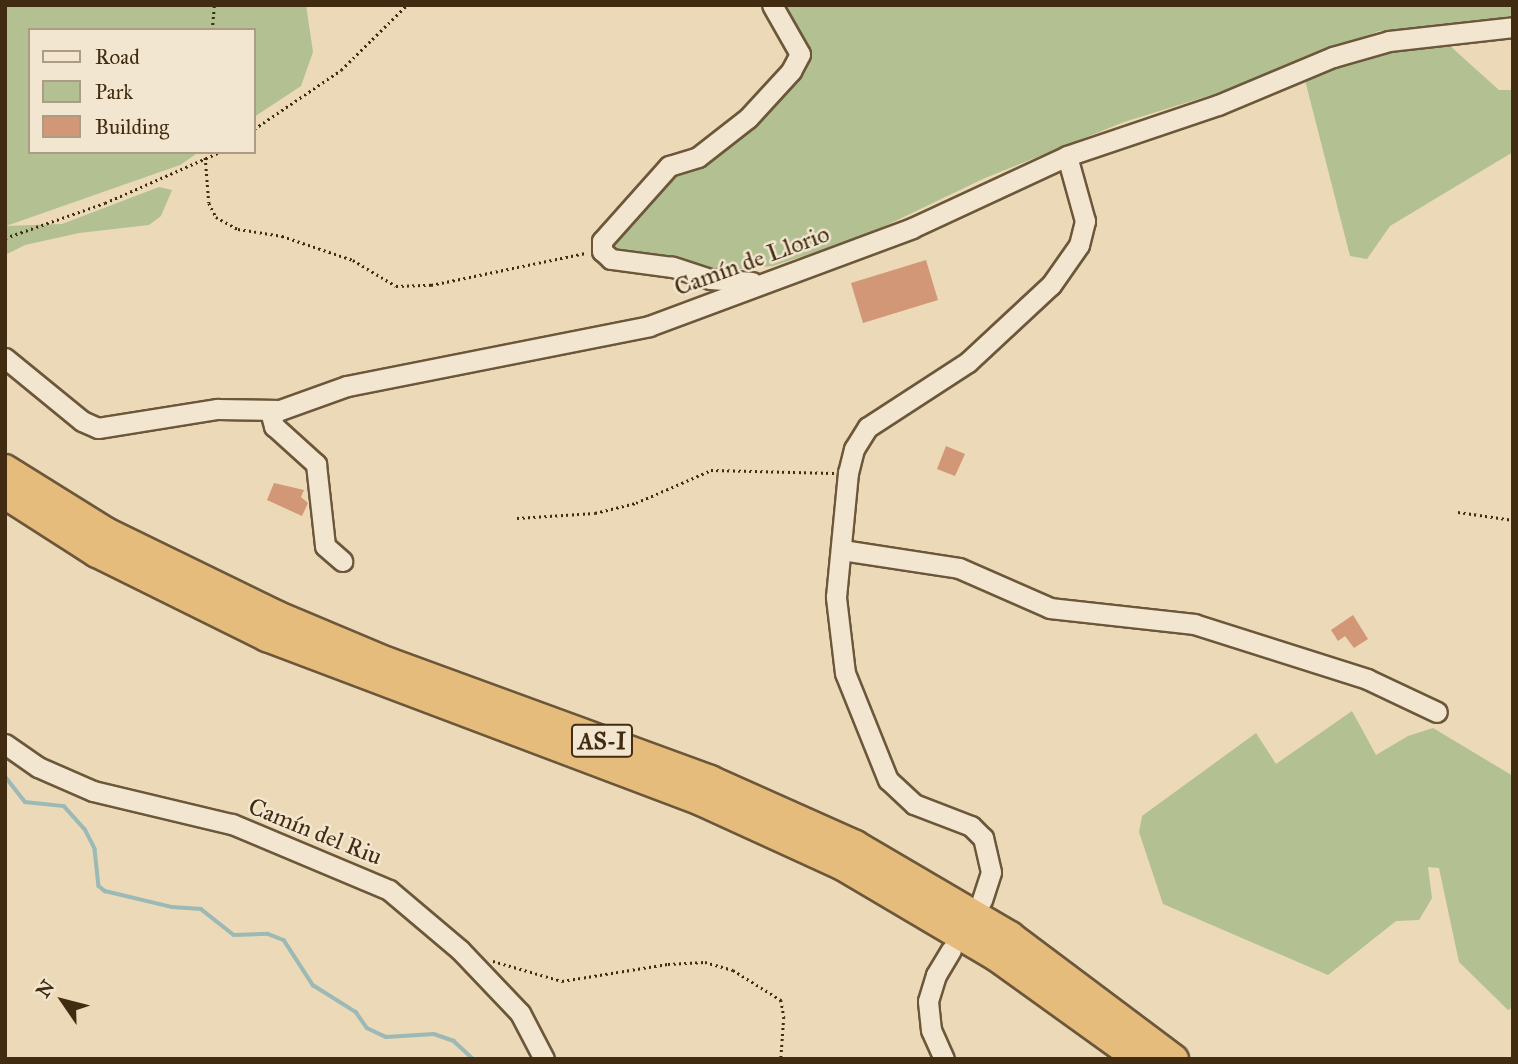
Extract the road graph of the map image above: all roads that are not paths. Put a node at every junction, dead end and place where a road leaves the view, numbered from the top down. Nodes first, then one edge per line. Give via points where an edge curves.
1 (772, 5) edge
2 (1513, 27) edge
3 (1067, 156) junction
4 (757, 282) junction
5 (5, 358) edge
6 (270, 411) junction
7 (5, 469) edge
8 (5, 494) edge
9 (842, 550) junction
10 (342, 561) dead end
11 (1437, 712) dead end
12 (5, 744) edge
13 (982, 900) dead end
14 (951, 950) dead end
15 (544, 1059) edge
16 (944, 1059) edge
17 (1139, 1059) edge
18 (1174, 1059) edge

1 - 4 street via 800,54 791,71 748,118 698,157 669,166 602,241 602,251 611,259 672,267 710,279
2 - 3 street, Camín de Llorio via 1367,46 1219,105
3 - 4 street, Camín de Llorio via 912,228
3 - 9 street via 1085,221 1079,245 1058,275 968,362 868,427 854,449 848,473
4 - 6 street, Camín de Llorio via 649,326 347,386
5 - 6 street, Camín de Llorio via 82,421 98,428 205,410
6 - 10 street via 274,426 316,464 325,546
7 - 18 highway, AS-I via 108,533 276,615 388,662 710,780 855,845 1010,936
8 - 17 highway, AS-I via 108,558 267,637 701,801 843,866 997,957
9 - 11 street via 959,568 1050,608 1194,624 1367,679
9 - 13 street via 836,597 845,673 888,780 914,804 971,826 983,838 991,872
12 - 15 street, Camín del Riu via 38,767 93,791 232,824 313,862 373,882 406,902 460,950 520,1013
14 - 16 street via 928,1001 931,1030

